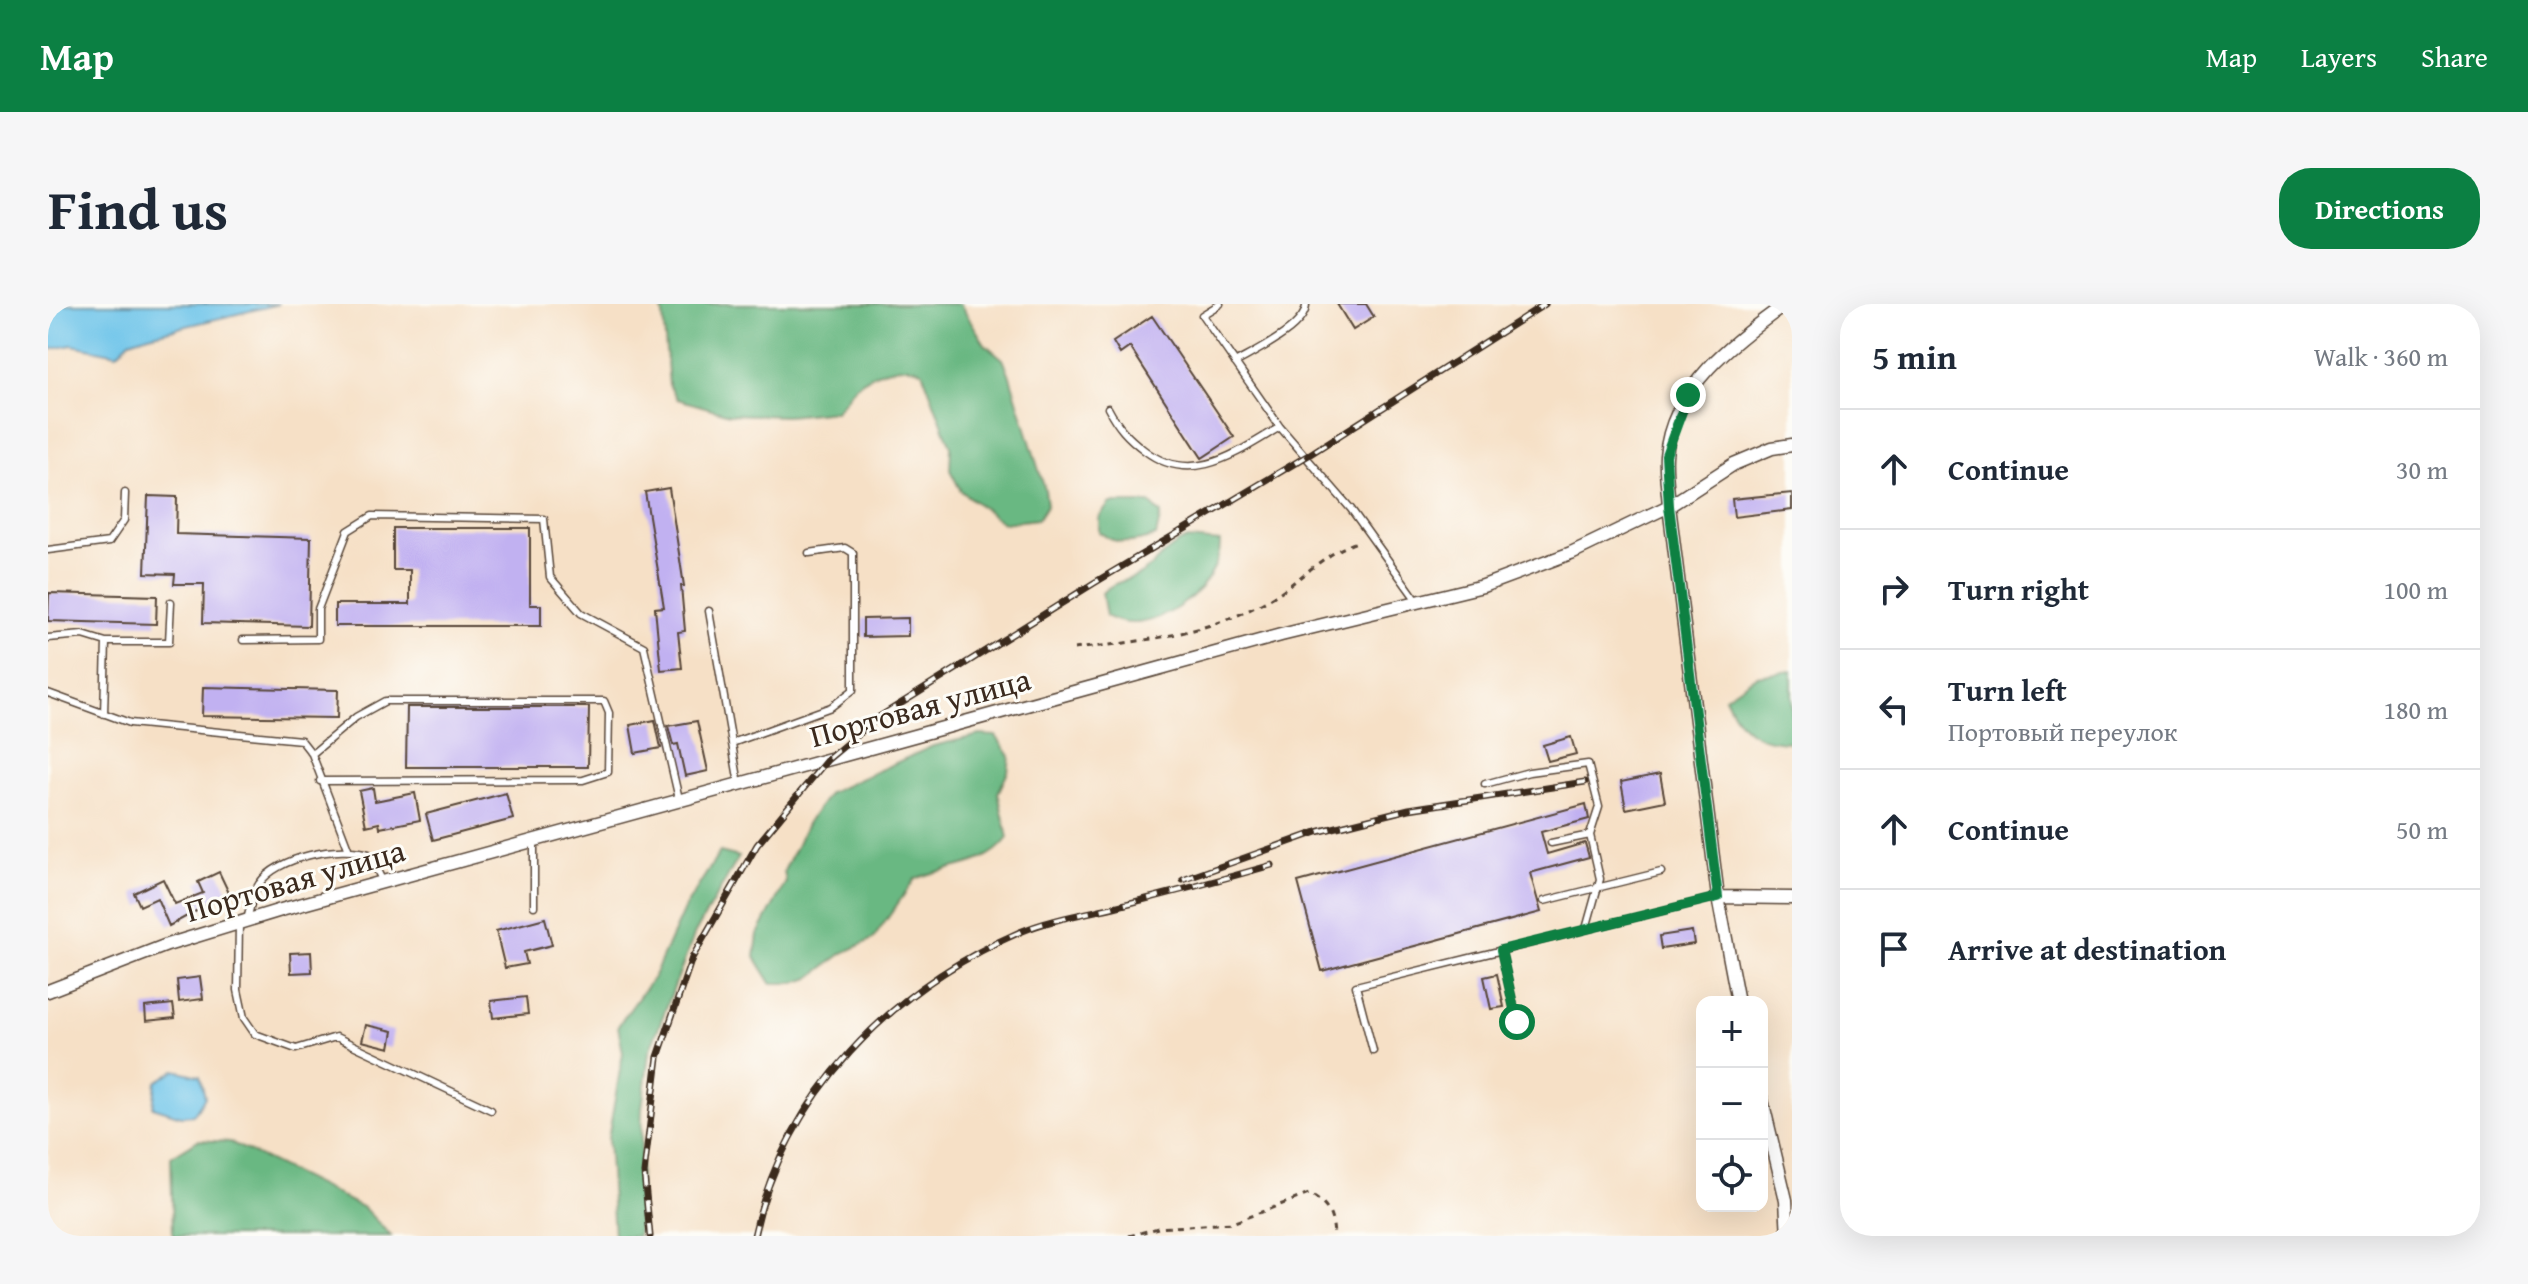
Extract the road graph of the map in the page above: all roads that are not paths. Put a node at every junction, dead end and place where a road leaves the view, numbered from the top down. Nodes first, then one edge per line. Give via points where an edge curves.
1 (1220, 304) edge
2 (1306, 304) edge
3 (1786, 304) edge
4 (1235, 363) junction
5 (1108, 408) dead end
6 (1280, 427) junction
7 (1792, 445) edge
8 (125, 493) dead end
9 (1669, 506) junction
10 (48, 550) edge
11 (809, 553) dead end
12 (171, 602) dead end
13 (1418, 602) junction
14 (709, 611) dead end
15 (48, 638) edge
16 (243, 640) dead end
17 (106, 642) junction
18 (48, 693) edge
19 (104, 714) junction
20 (732, 743) junction
21 (312, 754) junction
22 (320, 781) junction
23 (739, 784) junction
24 (1485, 784) dead end
25 (679, 799) junction
26 (1590, 835) junction
27 (534, 840) junction
28 (1551, 843) dead end
29 (348, 848) junction
30 (1661, 872) dead end
31 (383, 882) junction
32 (1597, 888) junction
33 (1718, 897) junction
34 (1792, 898) edge
35 (1544, 901) dead end
36 (534, 906) dead end
37 (243, 921) junction
38 (1586, 929) junction
39 (1501, 950) junction
40 (48, 991) edge
41 (1737, 996) edge
42 (1517, 1022) dead end
43 (1373, 1051) dead end
44 (491, 1110) dead end
45 (1768, 1125) edge
46 (1788, 1236) edge

1 - 4 lane via 1202,315
2 - 4 lane via 1297,324
3 - 9 street via 1731,343 1688,395 1666,455
4 - 6 lane
5 - 6 lane via 1120,431 1162,464 1199,467 1233,455
6 - 13 lane
7 - 9 street, Портовая улица via 1734,464
8 - 10 lane via 124,520 109,542
9 - 13 street, Портовая улица via 1556,559 1483,586
9 - 33 street
11 - 20 lane via 845,548 853,553 853,690 831,707
12 - 17 lane via 169,642
13 - 23 street, Портовая улица
14 - 20 lane
15 - 17 lane via 83,635
16 - 25 lane via 318,639 318,609 348,531 372,516 544,519 550,577 581,613 644,647
17 - 19 lane
18 - 19 lane
19 - 21 lane via 130,723 301,740
20 - 23 lane
21 - 22 lane
21 - 22 lane via 356,717 385,701 604,701 609,713 608,772 583,780
22 - 29 lane
23 - 25 street, Портовая улица
24 - 26 lane via 1588,764 1599,807
25 - 27 street, Портовая улица
26 - 28 lane
26 - 32 lane via 1600,879
27 - 31 street, Портовая улица
27 - 36 lane
29 - 31 lane via 369,854
29 - 37 lane via 275,866 258,885
30 - 32 lane
31 - 37 street, Портовая улица
32 - 35 lane
32 - 38 lane
33 - 34 street
33 - 38 lane
33 - 41 street
37 - 40 street, Портовая улица
37 - 44 lane via 238,990 244,1018 255,1034 296,1049 336,1037
38 - 39 lane
39 - 42 lane
39 - 43 lane via 1356,986
45 - 46 street via 1786,1200

